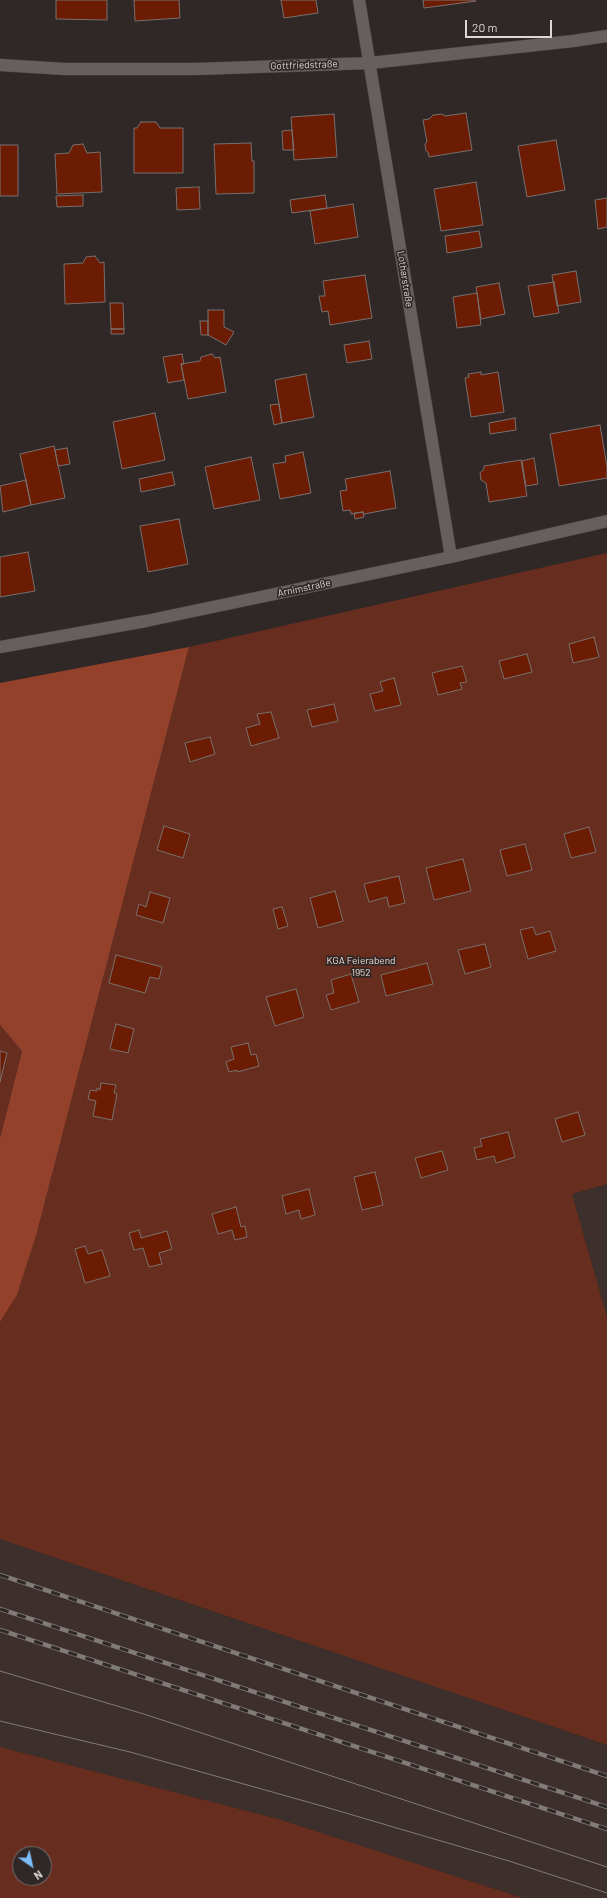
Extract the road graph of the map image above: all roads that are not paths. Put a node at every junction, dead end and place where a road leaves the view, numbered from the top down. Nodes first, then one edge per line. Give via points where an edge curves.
1 (359, 0) edge
2 (607, 36) edge
3 (370, 63) junction
4 (0, 65) edge
5 (607, 520) edge
6 (451, 557) junction
7 (0, 647) edge

1 - 3 street, Lotharstraße
2 - 3 street, Gottfriedstraße
3 - 4 street, Gottfriedstraße via 197,69 64,69
3 - 6 street, Lotharstraße
5 - 6 street, Arnimstraße
6 - 7 street, Arnimstraße via 146,621

